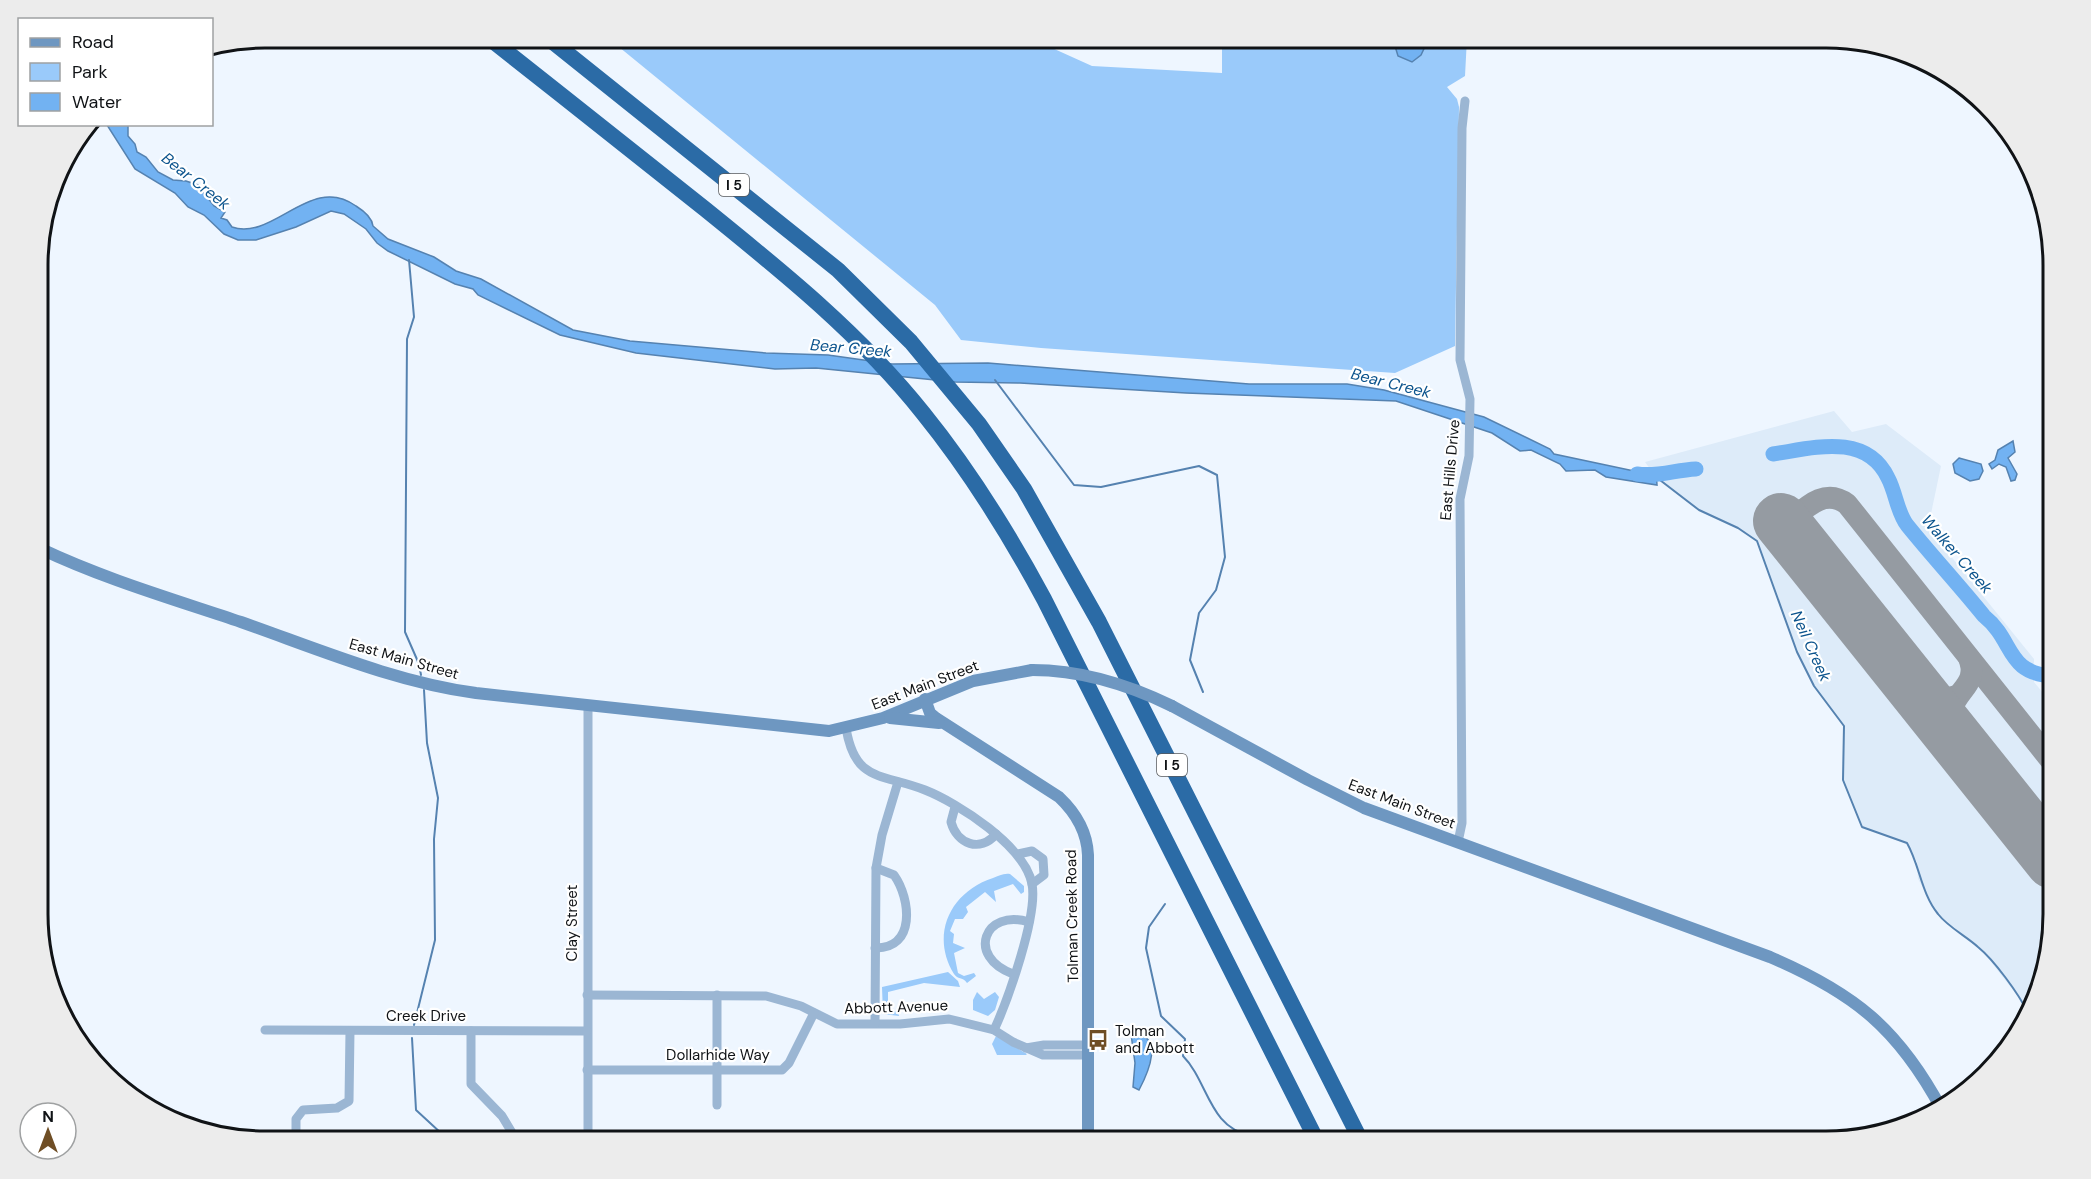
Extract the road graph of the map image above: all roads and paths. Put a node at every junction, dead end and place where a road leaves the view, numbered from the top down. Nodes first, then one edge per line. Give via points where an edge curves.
1 (502, 48) edge
2 (561, 48) edge
3 (1465, 101) dead end
4 (48, 552) edge
5 (925, 699) junction
6 (588, 705) junction
7 (883, 718) junction
8 (946, 725) junction
9 (846, 728) junction
10 (898, 782) junction
11 (956, 807) junction
12 (996, 834) junction
13 (1458, 842) junction
14 (1018, 854) junction
15 (876, 868) junction
16 (1032, 884) junction
17 (1029, 922) junction
18 (875, 948) junction
19 (1014, 974) junction
20 (587, 994) junction
21 (717, 995) junction
22 (814, 1013) junction
23 (875, 1023) junction
24 (264, 1030) dead end
25 (994, 1030) junction
26 (350, 1031) junction
27 (471, 1031) junction
28 (587, 1031) junction
29 (1088, 1050) junction
30 (587, 1070) junction
31 (717, 1070) junction
32 (1937, 1101) edge
33 (717, 1105) dead end
34 (296, 1131) edge
35 (511, 1131) edge
36 (588, 1131) edge
37 (1088, 1131) edge
38 (1312, 1131) edge
39 (1356, 1131) edge

1 - 38 highway, I 5 via 807,292 923,413 986,500 1034,580
2 - 39 highway, I 5 via 838,270 911,342 962,401 1024,489 1099,622
3 - 13 street, East Hills Drive via 1460,360 1468,384 1470,439 1460,499 1462,823
4 - 6 street, East Main Street via 128,585 408,679 458,691
5 - 7 street, East Main Street
5 - 8 street, Tolman Creek Road via 930,713
5 - 13 street, East Main Street, bridge via 983,678 1032,670 1103,679 1172,706 1339,796
6 - 9 street, East Main Street via 815,731
6 - 20 street, Clay Street
7 - 8 street via 922,719
7 - 9 street, East Main Street
8 - 29 street, Tolman Creek Road via 1059,796 1082,827 1088,855
9 - 10 street via 852,753 863,769
10 - 11 street
10 - 15 street
11 - 12 street
11 - 12 street via 951,822 959,839 978,844
12 - 14 street
13 - 32 street, East Main Street via 1770,957 1823,981 1898,1041
14 - 16 street
14 - 16 street via 1032,851 1043,859 1044,875
15 - 18 street
15 - 18 street via 894,875 908,902 900,936 893,944
16 - 17 street
17 - 19 street
17 - 19 street via 1004,920 992,927 986,939 989,959
18 - 23 street
19 - 25 street
20 - 21 street, Abbott Avenue
20 - 28 street, Clay Street
21 - 22 street, Abbott Avenue via 766,996
21 - 31 street
22 - 23 street, Abbott Avenue via 837,1024
22 - 31 street, Dollarhide Way via 786,1067
23 - 25 street, Abbott Avenue via 949,1019
24 - 26 street, Creek Drive
25 - 29 street, Abbott Avenue via 1043,1055
26 - 27 street, Creek Drive
26 - 34 street via 349,1101 337,1108 303,1110 296,1119
27 - 28 street, Creek Drive
27 - 35 street via 471,1084
28 - 30 street, Clay Street
29 - 37 street, Tolman Creek Road
30 - 31 street, Dollarhide Way
30 - 36 street, Clay Street
31 - 33 street

